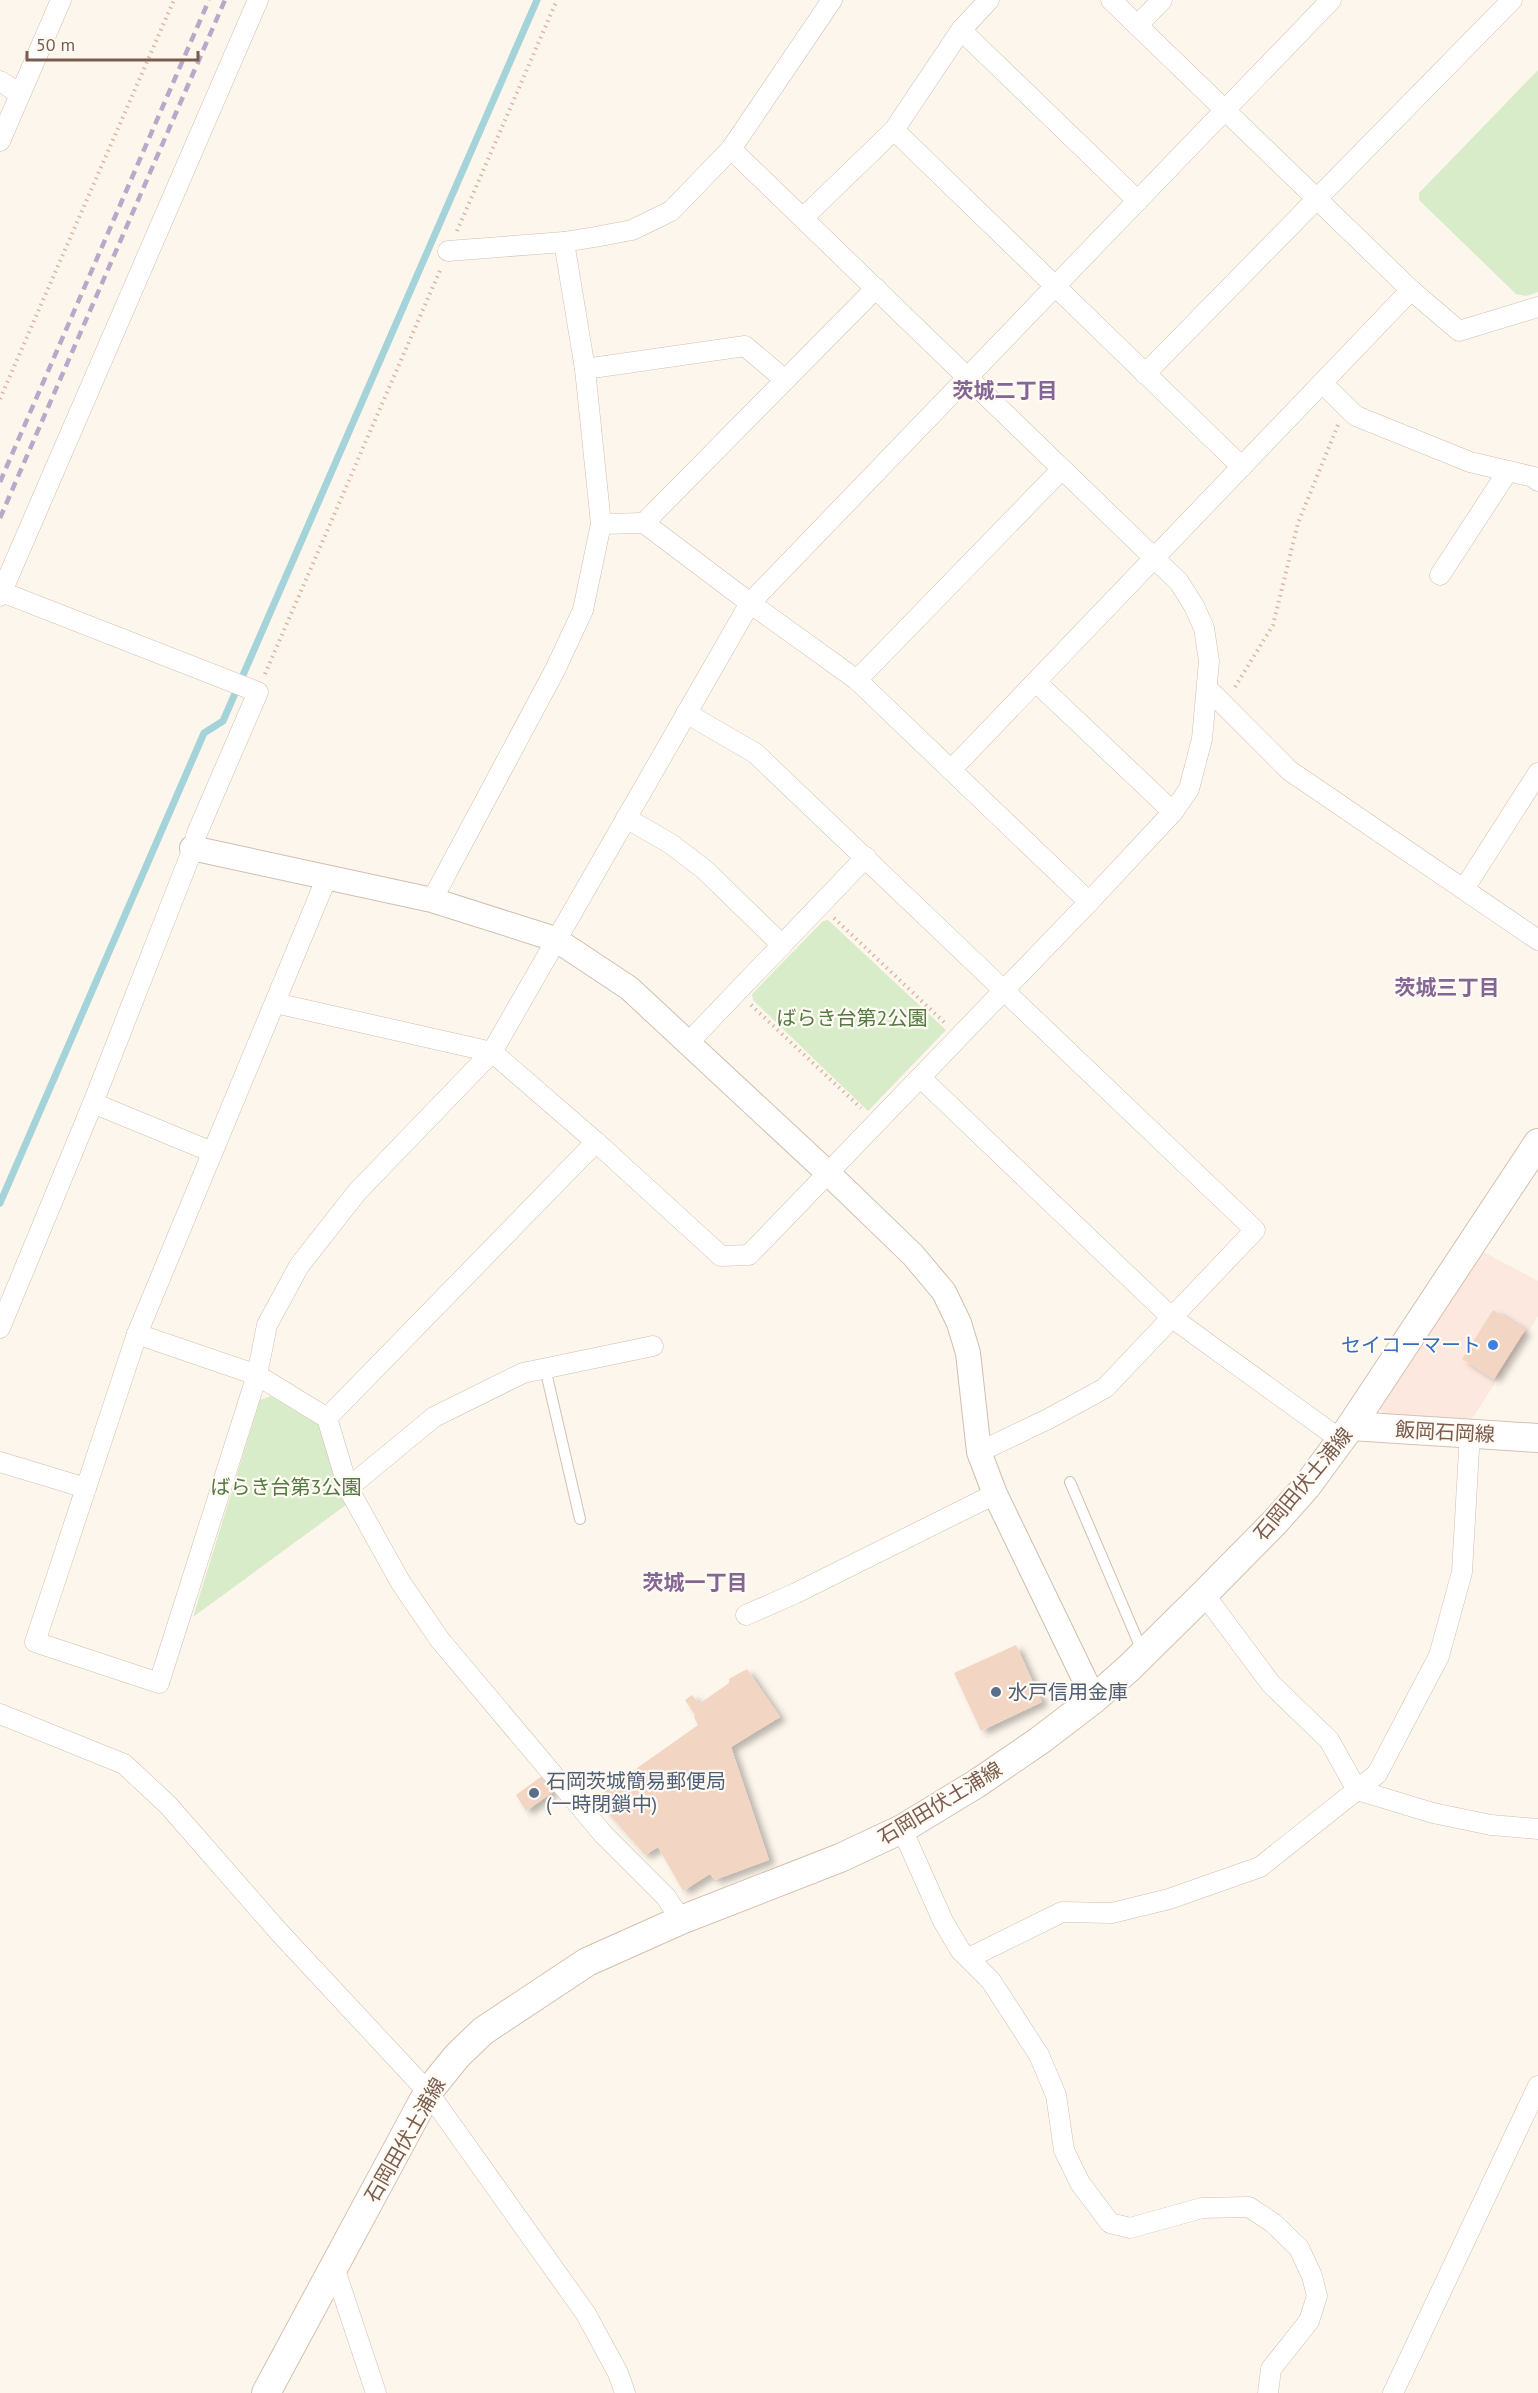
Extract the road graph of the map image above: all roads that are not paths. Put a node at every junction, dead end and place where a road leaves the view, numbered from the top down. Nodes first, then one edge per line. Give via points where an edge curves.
1 (60, 0) edge
2 (258, 0) edge
3 (832, 0) edge
4 (989, 0) edge
5 (1111, 0) edge
6 (1162, 0) edge
7 (1331, 0) edge
8 (1512, 0) edge
9 (1137, 26) junction
10 (962, 30) junction
11 (0, 81) edge
12 (20, 94) junction
13 (1224, 110) junction
14 (894, 130) junction
15 (0, 141) edge
16 (731, 149) junction
17 (1317, 200) junction
18 (1138, 201) junction
19 (803, 218) junction
20 (564, 242) junction
21 (448, 251) road end
22 (1055, 287) junction
23 (876, 288) junction
24 (1411, 290) junction
25 (1538, 307) edge
26 (585, 369) junction
27 (1145, 374) junction
28 (969, 378) junction
29 (785, 380) junction
30 (1323, 384) junction
31 (1242, 467) junction
32 (1062, 469) junction
33 (1508, 471) junction
34 (1537, 477) edge
35 (644, 523) junction
36 (601, 524) junction
37 (1155, 559) junction
38 (1440, 575) dead end
39 (1, 594) edge
40 (750, 603) junction
41 (857, 680) junction
42 (1036, 682) junction
43 (1208, 689) junction
44 (686, 713) junction
45 (951, 770) junction
46 (1538, 772) edge
47 (1173, 812) junction
48 (626, 818) junction
49 (192, 848) junction
50 (866, 857) junction
51 (327, 877) junction
52 (1464, 890) junction
53 (432, 900) junction
54 (1089, 902) junction
55 (555, 939) junction
56 (1538, 940) edge
57 (782, 945) junction
58 (1005, 990) junction
59 (275, 1003) junction
60 (688, 1043) junction
61 (492, 1052) junction
62 (921, 1077) junction
63 (93, 1103) junction
64 (596, 1142) junction
65 (1538, 1143) edge
66 (213, 1152) junction
67 (829, 1173) junction
68 (1171, 1317) junction
69 (0, 1328) edge
70 (137, 1334) junction
71 (652, 1346) dead end
72 (545, 1368) junction
73 (257, 1375) junction
74 (327, 1418) junction
75 (1470, 1432) junction
76 (1346, 1433) junction
77 (1538, 1438) edge
78 (979, 1452) junction
79 (0, 1462) edge
80 (1070, 1482) dead end
81 (86, 1488) junction
82 (348, 1488) junction
83 (995, 1494) junction
84 (580, 1519) dead end
85 (1204, 1594) junction
86 (746, 1615) dead end
87 (1143, 1653) junction
88 (1094, 1699) junction
89 (0, 1714) edge
90 (1358, 1790) junction
91 (902, 1829) junction
92 (1538, 1829) edge
93 (681, 1920) junction
94 (969, 1958) junction
95 (1538, 2086) edge
96 (428, 2092) junction
97 (334, 2267) junction
98 (266, 2393) edge
99 (376, 2393) edge
100 (625, 2393) edge
101 (1268, 2393) edge
102 (1393, 2393) edge

1 - 12 street
2 - 39 street
3 - 16 street
4 - 10 street
5 - 9 street
6 - 9 street
7 - 13 street
8 - 17 street
9 - 13 street
10 - 14 street
10 - 18 street
11 - 12 street
12 - 15 street
13 - 17 street
13 - 18 street
14 - 19 street
14 - 22 street
16 - 19 street
16 - 20 street via 671,211 632,230
17 - 24 street
17 - 27 street
18 - 22 street
19 - 23 street
20 - 21 street
20 - 26 street
22 - 27 street
22 - 28 street
23 - 28 street
23 - 29 street
24 - 25 street via 1459,331
24 - 30 street
26 - 29 street via 745,346
26 - 36 street
27 - 31 street
28 - 32 street
28 - 40 street
29 - 35 street
30 - 31 street
30 - 33 street via 1356,416 1470,462
31 - 37 street
32 - 37 street
32 - 41 street
33 - 34 street
33 - 38 street
35 - 36 street
35 - 40 street
36 - 53 street via 584,610
37 - 42 street
37 - 43 street via 1179,582 1204,628
39 - 49 street via 258,692
40 - 41 street
40 - 44 street
41 - 45 street
42 - 45 street
42 - 47 street
43 - 47 street via 1202,739 1189,789
43 - 52 street via 1290,771
44 - 48 street
44 - 50 street via 755,753
45 - 54 street
46 - 52 street
47 - 54 street
48 - 55 street
48 - 57 street via 671,844 705,870
49 - 51 street
49 - 63 street
50 - 57 street
50 - 58 street
51 - 53 street
51 - 59 street
52 - 56 street
53 - 55 street
54 - 58 street
55 - 60 street via 629,988
55 - 61 street
57 - 60 street
58 - 62 street
58 - 68 street via 1255,1230
59 - 61 street
59 - 66 street
60 - 67 street
61 - 64 street
61 - 73 street via 357,1192 299,1266 267,1325
62 - 67 street
62 - 68 street
63 - 66 street
63 - 69 street
64 - 67 street via 721,1256 748,1255
64 - 74 street
65 - 76 main road, 石岡田伏土浦線
66 - 70 street
67 - 78 street via 913,1255 944,1292 968,1353
68 - 76 street
68 - 78 street via 1105,1388
70 - 73 street
70 - 81 street
71 - 72 street
72 - 82 street via 523,1373 434,1417
72 - 84 lane
73 - 74 street
73 - 81 street via 159,1683 35,1642
74 - 82 street
75 - 76 main road, 飯岡石岡線
75 - 77 main road, 飯岡石岡線
75 - 90 street via 1462,1572 1439,1656 1377,1774
76 - 85 main road, 石岡田伏土浦線 via 1307,1486
78 - 83 street
79 - 81 street
80 - 87 lane
82 - 93 street via 401,1583 440,1640 603,1834 666,1897
83 - 86 street
83 - 88 street
85 - 87 main road, 石岡田伏土浦線
85 - 90 street via 1271,1684 1329,1740
87 - 88 main road, 石岡田伏土浦線
88 - 91 main road, 石岡田伏土浦線 via 1030,1748
89 - 96 street via 124,1764 168,1805 279,1932
90 - 92 street via 1491,1826
90 - 94 street via 1260,1867 1169,1899 1112,1913 1062,1912
91 - 93 main road, 石岡田伏土浦線 via 840,1858
91 - 94 street via 943,1921
93 - 96 main road, 石岡田伏土浦線 via 587,1962 532,1997 483,2031
94 - 101 street via 991,1981 1039,2055 1056,2095 1064,2150 1080,2183 1110,2223 1130,2228 1202,2208 1249,2207 1299,2248 1317,2296 1309,2321 1271,2369
95 - 102 street
96 - 97 main road, 石岡田伏土浦線
96 - 100 street via 586,2314
97 - 98 main road, 石岡田伏土浦線
97 - 99 street

